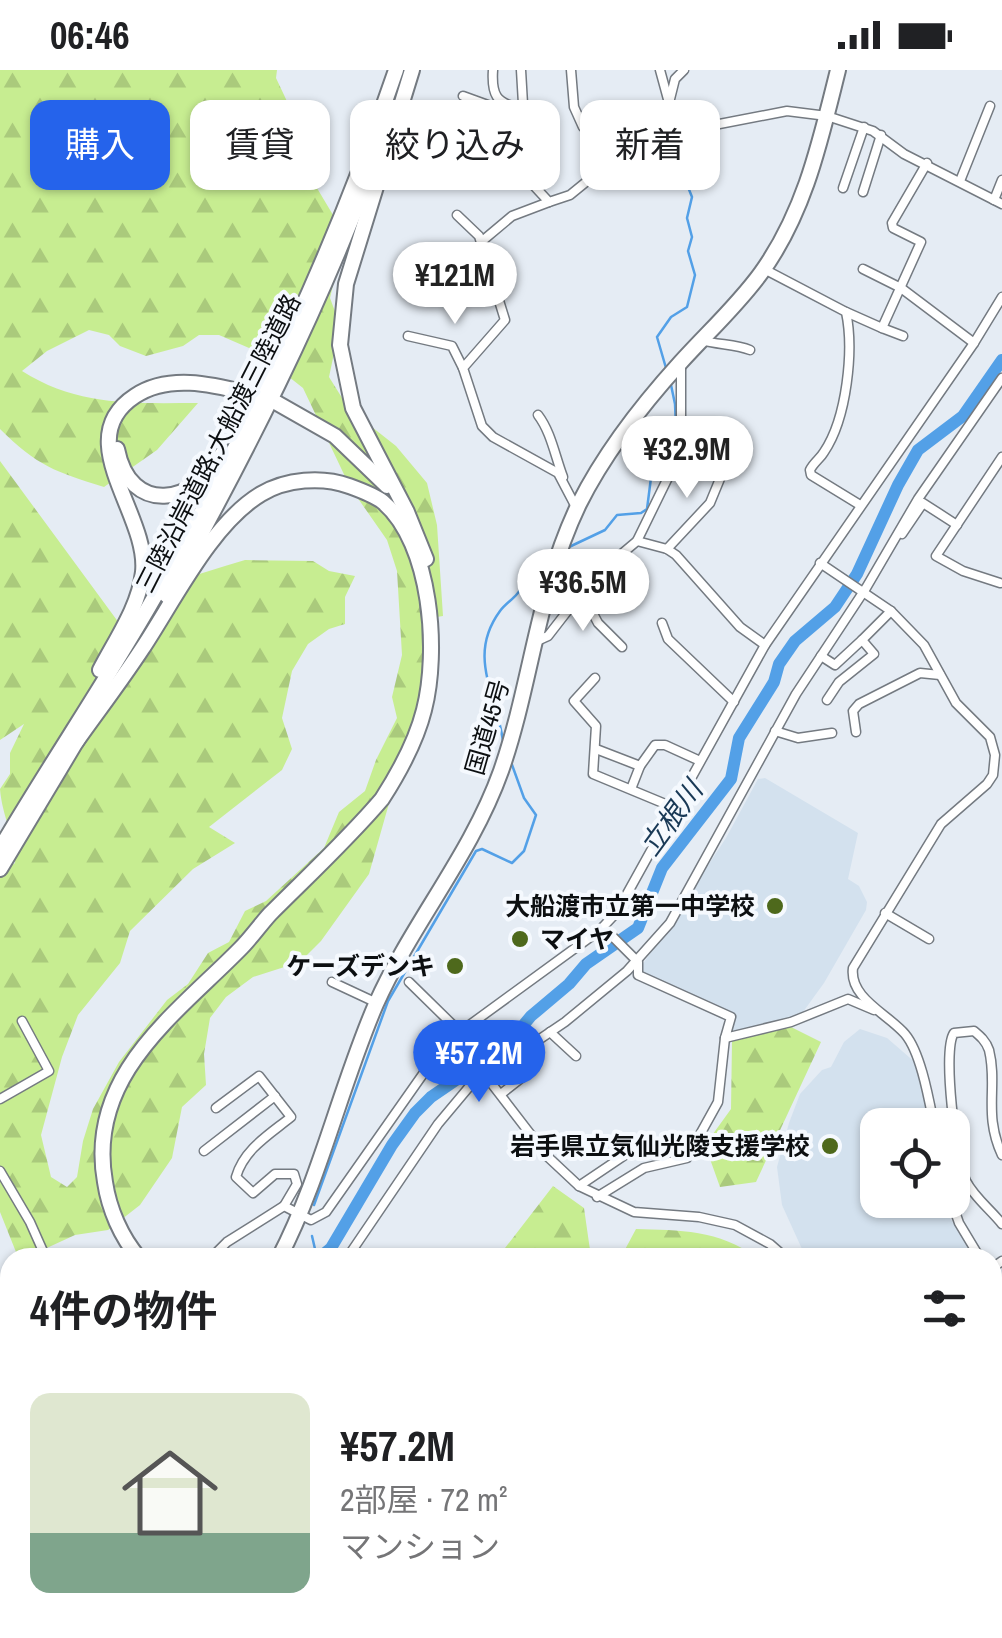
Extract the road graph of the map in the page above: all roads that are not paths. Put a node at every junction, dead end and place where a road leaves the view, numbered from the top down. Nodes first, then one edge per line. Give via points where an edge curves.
1 (396, 70) edge
2 (410, 70) edge
3 (493, 70) edge
4 (521, 70) edge
5 (571, 70) edge
6 (660, 70) edge
7 (684, 70) edge
8 (838, 70) edge
9 (463, 96) dead end
10 (474, 100) edge
11 (499, 100) edge
12 (523, 100) edge
13 (668, 100) edge
14 (670, 100) edge
15 (990, 106) dead end
16 (827, 116) junction
17 (580, 120) edge
18 (720, 123) edge
19 (864, 128) junction
20 (882, 135) junction
21 (927, 163) junction
22 (1002, 180) edge
23 (960, 182) junction
24 (580, 187) edge
25 (844, 188) dead end
26 (537, 190) edge
27 (864, 192) dead end
28 (548, 202) junction
29 (998, 202) edge
30 (457, 215) dead end
31 (481, 242) junction
32 (764, 269) junction
33 (863, 269) dead end
34 (901, 288) junction
35 (1002, 297) edge
36 (846, 312) junction
37 (300, 313) junction
38 (882, 328) junction
39 (408, 336) dead end
40 (903, 336) dead end
41 (702, 340) junction
42 (974, 343) junction
43 (750, 350) dead end
44 (681, 362) junction
45 (463, 368) junction
46 (1002, 378) edge
47 (275, 406) tunnel mouth
48 (538, 415) dead end
49 (681, 451) junction
50 (1002, 457) edge
51 (564, 481) junction
52 (860, 504) junction
53 (577, 509) junction
54 (401, 515) junction
55 (956, 525) junction
56 (637, 541) junction
57 (666, 549) junction
58 (824, 566) junction
59 (1000, 583) dead end
60 (864, 589) junction
61 (581, 591) junction
62 (891, 611) junction
63 (662, 623) dead end
64 (862, 640) junction
65 (532, 642) junction
66 (765, 645) junction
67 (622, 647) dead end
68 (821, 656) junction
69 (940, 675) junction
70 (594, 678) dead end
71 (827, 700) dead end
72 (734, 702) junction
73 (775, 732) junction
74 (832, 732) dead end
75 (856, 732) dead end
76 (72, 740) junction
77 (998, 746) edge
78 (596, 749) junction
79 (700, 761) junction
80 (999, 764) edge
81 (640, 766) junction
82 (631, 789) junction
83 (675, 808) junction
84 (0, 849) edge
85 (0, 869) edge
86 (886, 913) junction
87 (606, 930) junction
88 (928, 939) dead end
89 (636, 960) junction
90 (332, 982) dead end
91 (409, 982) dead end
92 (377, 1003) junction
93 (885, 1015) junction
94 (22, 1021) dead end
95 (550, 1032) junction
96 (458, 1037) junction
97 (725, 1038) junction
98 (576, 1056) dead end
99 (534, 1068) dead end
100 (484, 1072) junction
101 (500, 1094) junction
102 (274, 1096) junction
103 (0, 1099) edge
104 (216, 1108) dead end
105 (929, 1108) edge
106 (204, 1152) dead end
107 (626, 1154) dead end
108 (1002, 1155) edge
109 (0, 1171) edge
110 (579, 1186) junction
111 (597, 1196) junction
112 (284, 1206) junction
113 (299, 1216) junction
114 (957, 1218) edge
115 (1002, 1224) edge
116 (42, 1248) edge
117 (133, 1248) edge
118 (221, 1248) edge
119 (283, 1248) edge
120 (355, 1248) edge
121 (775, 1248) edge
122 (974, 1248) edge

1 - 37 highway, 三陸沿岸道路;大船渡三陸道路
2 - 54 highway via 346,284 340,332 353,408
2 - 76 highway, 三陸沿岸道路;大船渡三陸道路 via 276,392 162,603
3 - 11 street
4 - 12 street
5 - 17 street
6 - 13 street
7 - 14 street
8 - 16 highway, 国道45号
9 - 10 street
15 - 23 street
16 - 18 street via 787,110
16 - 19 street
16 - 32 highway, 国道45号 via 798,210
19 - 20 street
19 - 25 street
20 - 21 street
20 - 27 street
21 - 23 street
21 - 34 street via 892,223 921,242
22 - 29 street
23 - 29 street
24 - 28 street
26 - 28 street
28 - 31 street via 512,216
30 - 31 street
31 - 45 street via 505,320
32 - 36 street
32 - 41 highway, 国道45号
33 - 34 street
34 - 38 street
34 - 42 street
35 - 42 street
36 - 38 street
36 - 52 street via 843,401 824,454 810,470
37 - 76 highway, 三陸沿岸道路;大船渡三陸道路 via 192,530
37 - 76 highway via 207,477 186,492 150,492 126,476 118,455 122,422 138,405 170,393 245,397 199,383 169,384 134,396 116,415 109,456 138,528 143,572
38 - 40 street
39 - 45 street via 452,346
41 - 43 street
41 - 44 highway, 国道45号
42 - 52 street
44 - 49 street
44 - 53 highway, 国道45号 via 626,427
45 - 51 street via 487,432
46 - 60 street
47 - 54 highway via 352,462
48 - 51 street
49 - 56 street
49 - 57 street via 700,451 722,461 724,469 710,503
50 - 55 street
51 - 53 street
52 - 58 street
53 - 65 highway, 国道45号
54 - 76 highway via 327,481 263,492 207,550
54 - 117 highway via 432,624 430,680 419,727 382,799 131,1059 113,1094 103,1137 113,1214
55 - 59 street via 936,556
55 - 60 street via 922,503
56 - 57 street
56 - 61 street
57 - 66 street
58 - 60 street
58 - 66 street
60 - 62 street
60 - 68 street
61 - 65 street via 548,636
61 - 67 street
62 - 64 street
62 - 69 street via 924,645
63 - 72 street via 668,639
64 - 68 street via 835,664
64 - 71 street via 874,654
65 - 92 highway, 国道45号 via 512,736 481,821
66 - 72 street
68 - 73 street
69 - 75 street via 920,673 859,704 853,711
69 - 77 street via 956,703
70 - 78 street via 574,702 595,722
72 - 79 street
73 - 74 street via 798,738
73 - 89 street via 689,893
76 - 84 highway, 三陸沿岸道路;大船渡三陸道路
76 - 85 highway, 三陸沿岸道路;大船渡三陸道路
77 - 80 street
78 - 81 street
78 - 82 street via 593,774
79 - 81 street via 659,744
79 - 83 street
80 - 86 street via 987,784 940,824
81 - 82 street
82 - 83 street
83 - 87 street
86 - 88 street
86 - 93 street via 852,976
87 - 89 street
87 - 96 street
89 - 95 street
89 - 97 street via 641,977 731,1017
90 - 92 street
91 - 96 street
92 - 113 highway, 国道45号
93 - 97 street via 848,998 791,1022
93 - 105 street via 908,1038
94 - 103 street via 49,1071
95 - 98 street
95 - 100 street
96 - 100 street
96 - 113 street via 412,1086 326,1212 311,1220
97 - 111 street via 718,1102 687,1158 644,1168
99 - 101 street
100 - 101 street
100 - 120 street via 438,1124
101 - 110 street
102 - 104 street via 259,1076
102 - 106 street
102 - 112 street via 291,1117 256,1145 236,1177 252,1193 290,1171 296,1184
107 - 110 street
108 - 115 street via 990,1113 989,1051 974,1031 954,1033 948,1061 960,1166
109 - 116 street
110 - 111 street
111 - 121 street via 634,1212 735,1225
112 - 113 street
112 - 118 street
113 - 119 highway, 国道45号
114 - 122 street

